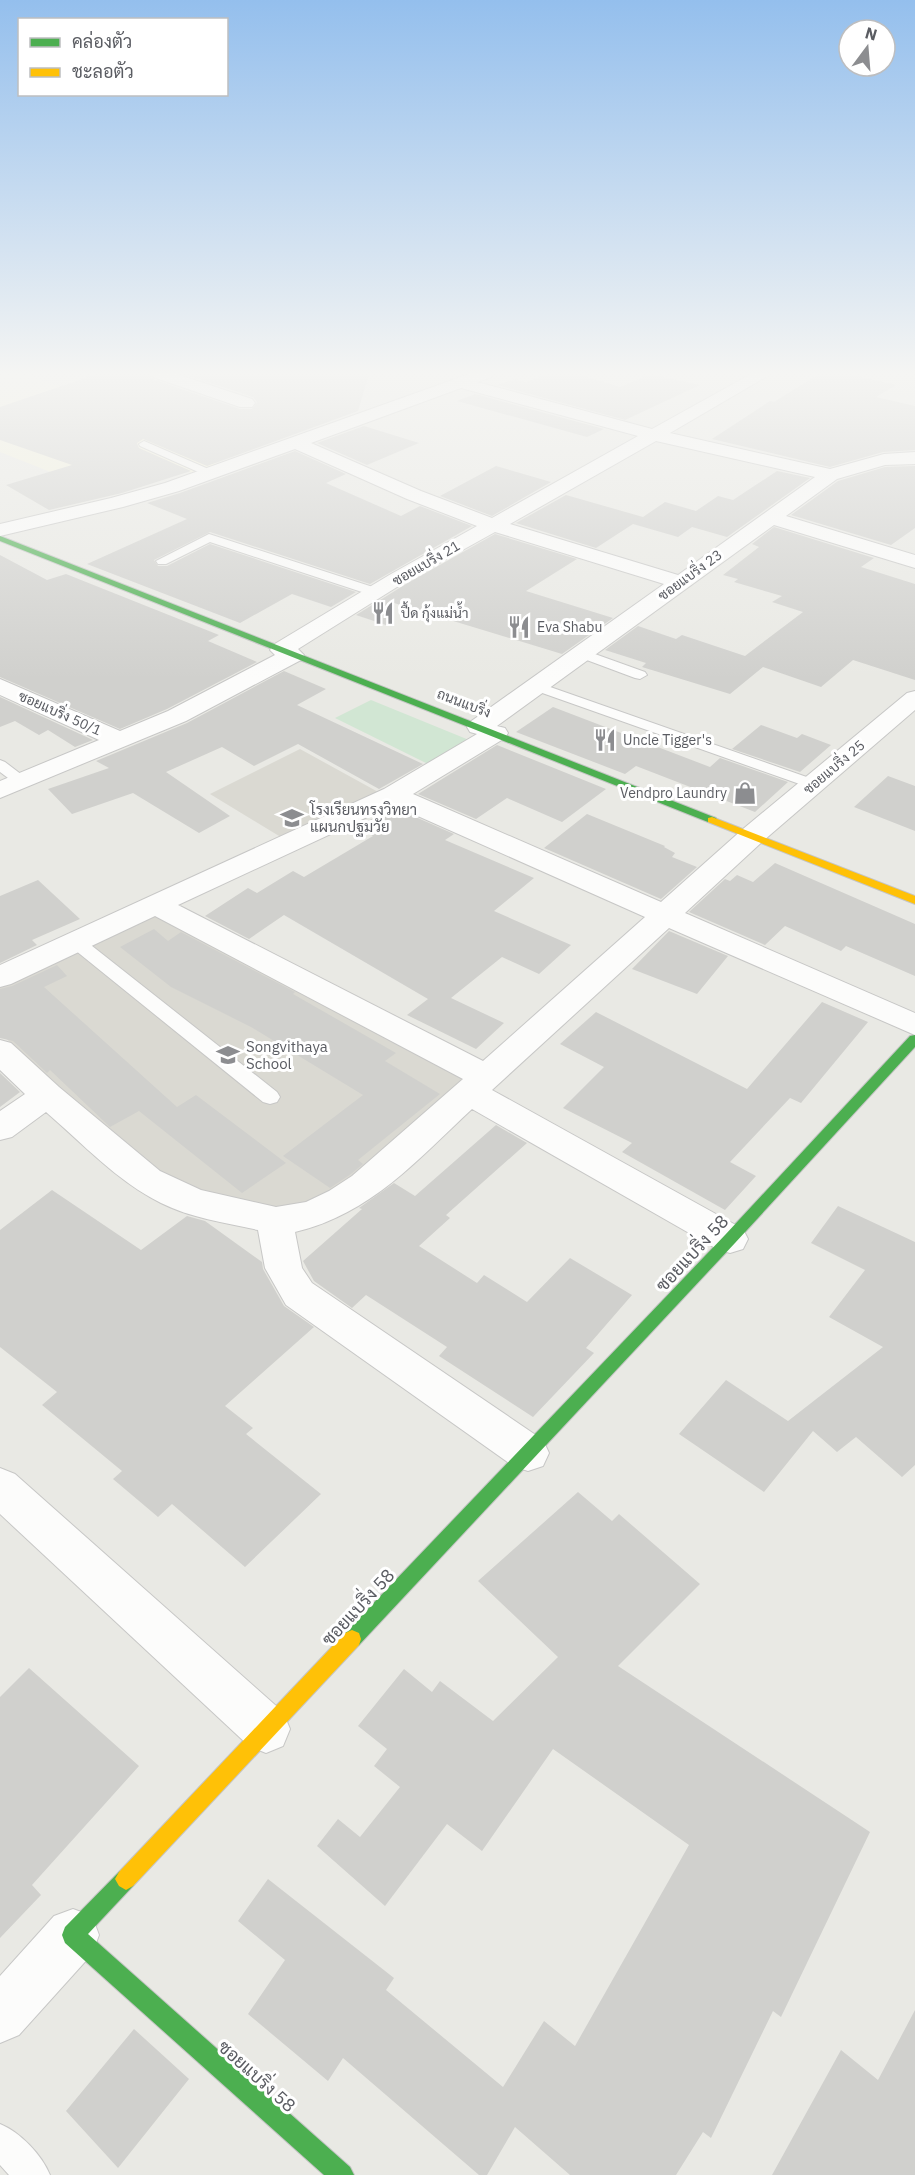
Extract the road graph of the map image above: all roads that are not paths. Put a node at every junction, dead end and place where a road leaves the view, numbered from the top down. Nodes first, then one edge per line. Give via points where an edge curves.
1 (830, 475) edge
2 (203, 476) edge
3 (370, 476) edge
4 (582, 476) edge
5 (769, 518) junction
6 (493, 525) junction
7 (0, 530) edge
8 (0, 538) edge
9 (162, 561) dead end
10 (915, 562) edge
11 (680, 582) junction
12 (375, 592) junction
13 (287, 652) junction
14 (581, 653) junction
15 (640, 675) dead end
16 (0, 686) edge
17 (536, 686) junction
18 (915, 698) edge
19 (487, 730) junction
20 (120, 740) junction
21 (0, 765) edge
22 (813, 784) junction
23 (11, 786) edge
24 (393, 795) junction
25 (753, 836) junction
26 (915, 900) edge
27 (155, 905) junction
28 (663, 915) junction
29 (76, 942) junction
30 (0, 977) edge
31 (915, 1025) edge
32 (915, 1039) edge
33 (0, 1051) edge
34 (479, 1085) junction
35 (47, 1095) junction
36 (270, 1097) dead end
37 (0, 1128) edge
38 (276, 1221) junction
39 (730, 1239) junction
40 (528, 1453) junction
41 (0, 1487) edge
42 (266, 1730) junction
43 (73, 1935) junction
44 (0, 2016) edge
45 (0, 2141) edge
46 (33, 2175) edge
47 (342, 2175) edge

1 - 5 street, ซอยแบริ่ง 23
2 - 7 street via 139,497
3 - 6 street
4 - 6 street, ซอยแบริ่ง 21
5 - 10 street
5 - 11 street, ซอยแบริ่ง 23
6 - 11 street
6 - 12 street, ซอยแบริ่ง 21
8 - 13 main road, ถนนแบริ่ง
9 - 12 lane via 209,538
11 - 14 street, ซอยแบริ่ง 23
12 - 13 street, ซอยแบริ่ง 21
13 - 19 main road, ถนนแบริ่ง
13 - 20 street, ซอยแบริ่ง 21 via 177,716
14 - 15 lane
14 - 17 street, ซอยแบริ่ง 23
16 - 20 street, ซอยแบริ่ง 50/1
17 - 19 street, ซอยแบริ่ง 23
17 - 22 lane
18 - 22 street, ซอยแบริ่ง 25
19 - 24 street, ซอยแบริ่ง 23
19 - 25 main road, ถนนแบริ่ง
20 - 23 street, ซอยแบริ่ง 21
21 - 23 lane
22 - 25 street, ซอยแบริ่ง 25
24 - 27 street, ซอยแบริ่ง 23
24 - 28 street
25 - 26 main road, ถนนแบริ่ง
25 - 28 street, ซอยแบริ่ง 25
27 - 29 street, ซอยแบริ่ง 23
27 - 34 street
28 - 31 street
28 - 34 street, ซอยแบริ่ง 25
29 - 30 street, ซอยแบริ่ง 23
29 - 36 lane
32 - 39 main road, ซอยแบริ่ง 58
33 - 35 street
34 - 38 street, ซอยแบริ่ง 25 via 378,1176 348,1197 324,1210
34 - 39 street
35 - 37 street
35 - 38 street via 148,1180 175,1195
38 - 40 street via 281,1267 299,1294
39 - 40 main road, ซอยแบริ่ง 58
40 - 42 main road, ซอยแบริ่ง 58
41 - 42 street
42 - 43 main road, ซอยแบริ่ง 58
43 - 44 street
43 - 47 main road, ซอยแบริ่ง 58
45 - 46 lane

